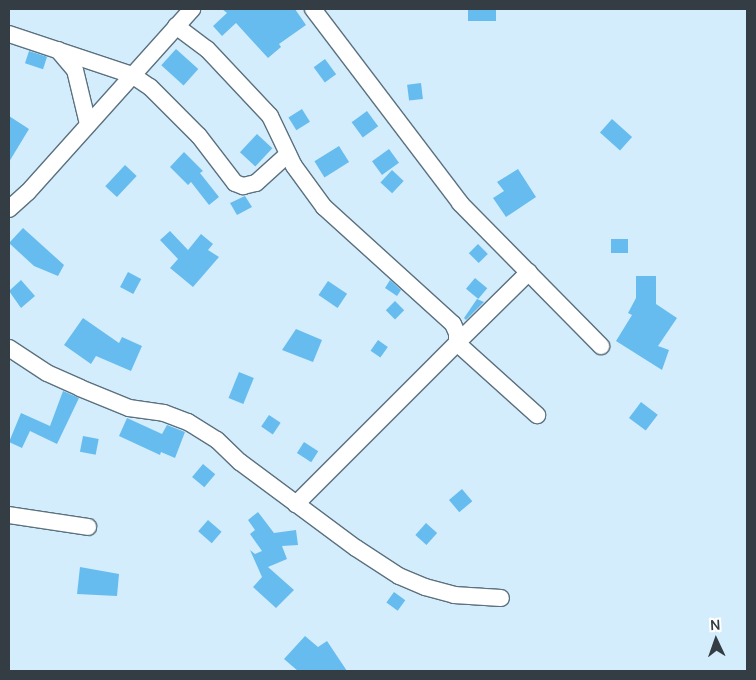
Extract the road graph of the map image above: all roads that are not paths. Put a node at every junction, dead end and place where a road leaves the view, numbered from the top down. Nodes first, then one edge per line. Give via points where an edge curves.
1 (192, 9) edge
2 (313, 9) edge
3 (176, 26) junction
4 (9, 34) edge
5 (57, 48) junction
6 (132, 75) junction
7 (88, 124) junction
8 (288, 154) junction
9 (9, 209) edge
10 (529, 272) junction
11 (457, 343) junction
12 (601, 346) dead end
13 (9, 348) edge
14 (537, 415) dead end
15 (296, 504) junction
16 (9, 515) edge
17 (88, 527) dead end
18 (501, 598) dead end

1 - 3 street
2 - 10 street via 440,179
3 - 6 street
3 - 8 street via 207,49 270,116
4 - 5 street
5 - 6 street
5 - 7 street via 75,70
6 - 7 street
6 - 8 street via 170,105 235,183 243,186 256,183
7 - 9 street
8 - 11 street via 324,207 453,324
10 - 11 street
10 - 12 street
11 - 14 street
11 - 15 street
13 - 15 street via 48,373 80,388 129,408 164,413 188,422 217,440 240,462
15 - 18 street via 399,576 425,588 454,595
16 - 17 street

